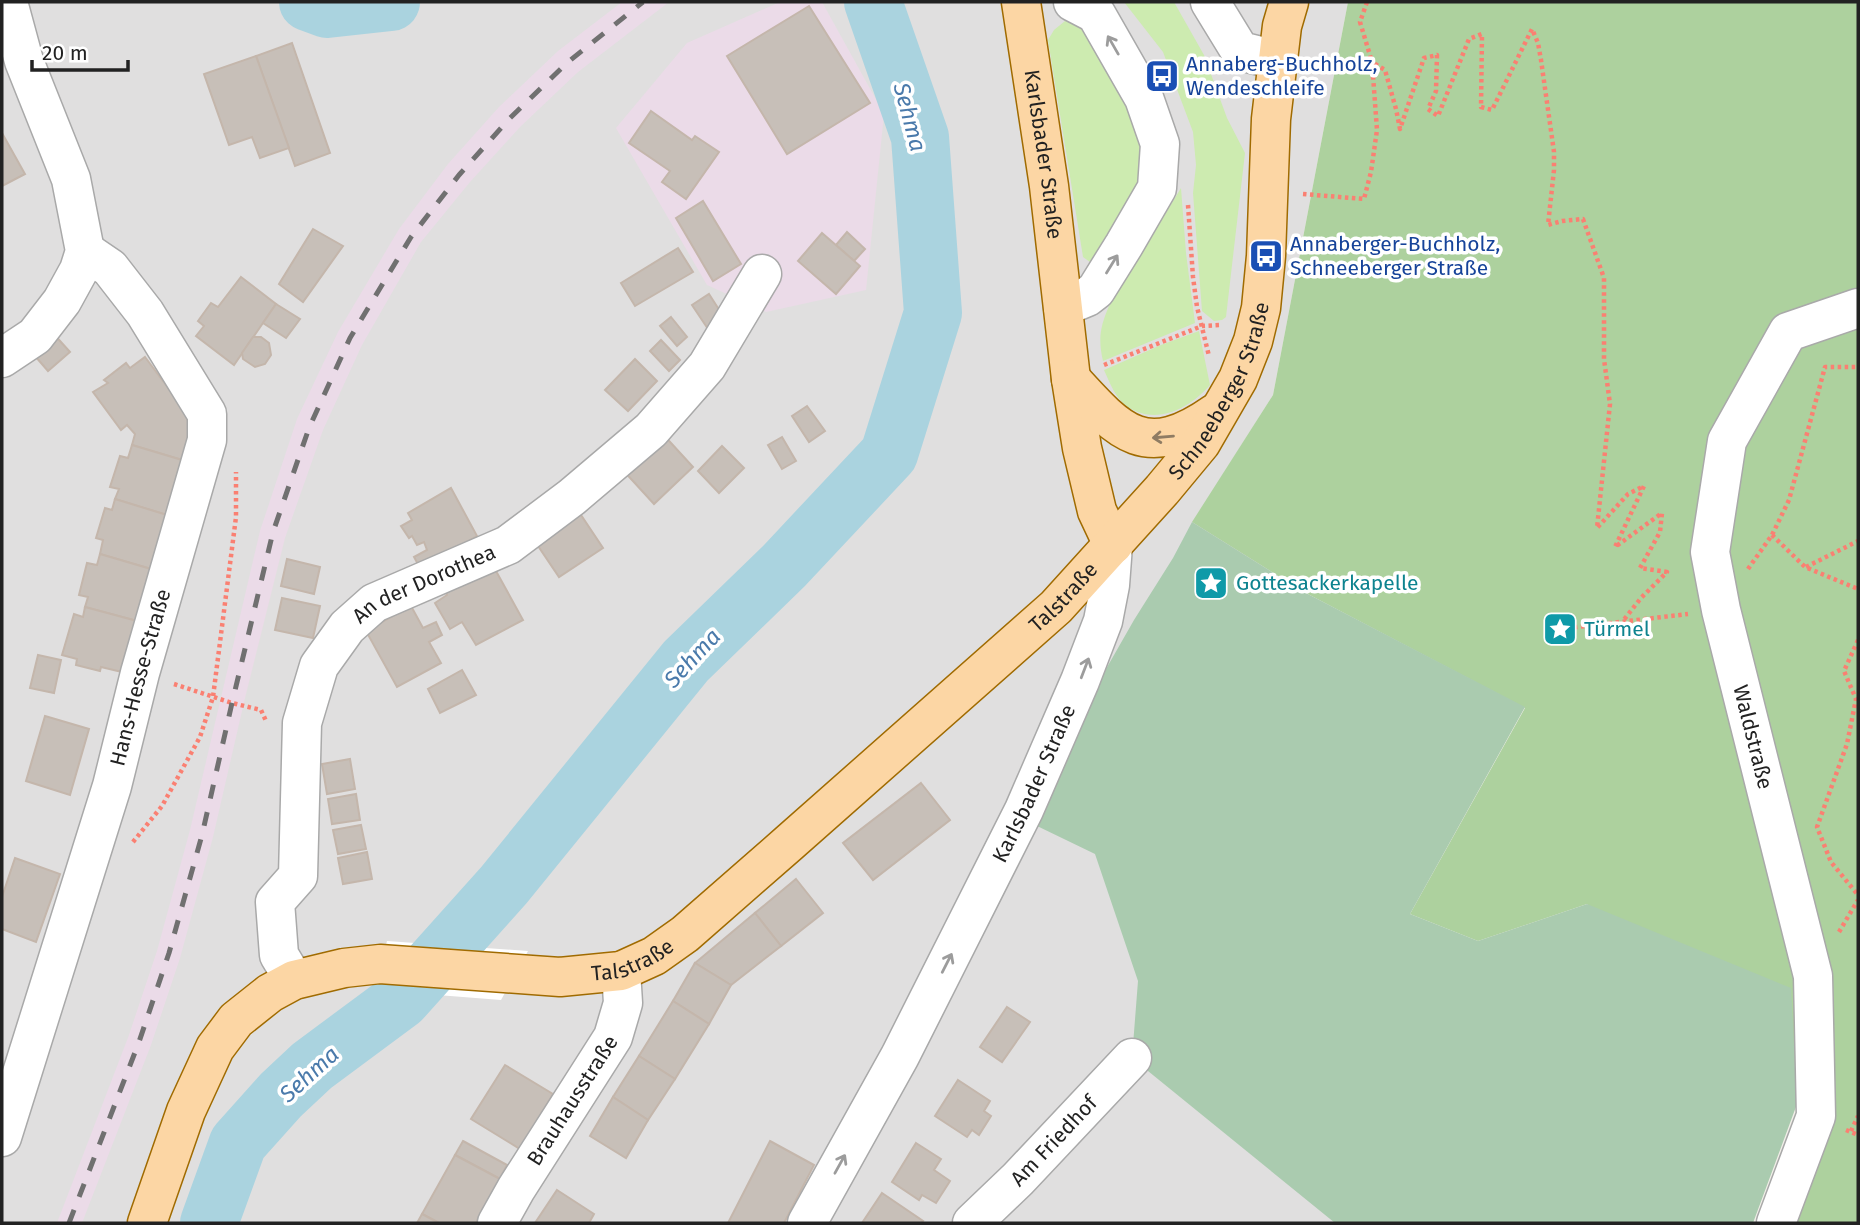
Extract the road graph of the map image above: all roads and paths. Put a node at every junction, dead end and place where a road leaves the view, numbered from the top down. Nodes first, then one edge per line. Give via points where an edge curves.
1 (8, 2) edge
2 (1021, 2) edge
3 (1073, 2) edge
4 (1210, 2) edge
5 (1289, 2) edge
6 (1367, 2) edge
7 (1277, 60) junction
8 (1372, 62) junction
9 (1269, 192) junction
10 (1187, 198) dead end
11 (86, 251) junction
12 (762, 274) dead end
13 (1063, 307) junction
14 (1858, 308) edge
15 (1229, 324) dead end
16 (1202, 326) junction
17 (2, 358) edge
18 (1858, 367) edge
19 (1071, 379) junction
20 (1223, 407) junction
21 (237, 466) dead end
22 (1858, 541) edge
23 (1112, 545) junction
24 (1805, 567) junction
25 (1858, 589) edge
26 (1721, 610) junction
27 (1622, 622) junction
28 (1560, 629) dead end
29 (1858, 640) edge
30 (140, 673) junction
31 (213, 696) junction
32 (267, 733) dead end
33 (126, 852) dead end
34 (1858, 895) edge
35 (621, 971) junction
36 (294, 980) junction
37 (1132, 1058) dead end
38 (1858, 1115) edge
39 (1850, 1132) dead end
40 (2, 1137) edge
41 (146, 1223) edge
42 (497, 1223) edge
43 (807, 1223) edge
44 (972, 1223) edge
45 (1776, 1223) edge

1 - 11 street via 24,61 71,179
2 - 13 main road, Karlsbader Straße
13 -> 3 street via 1096,290 1124,245 1157,188 1160,145 1144,99 1096,14
4 - 7 street via 1240,51
5 - 7 main road, Schneeberger Straße
6 - 8 path via 1360,22
7 - 9 main road, Schneeberger Straße
8 - 9 path via 1377,130 1364,199
8 - 27 path via 1385,70 1400,129 1424,58 1437,55 1436,90 1429,109 1438,116 1469,39 1482,34 1481,107 1492,110 1532,29 1554,152 1548,225 1583,219 1604,278 1604,359 1610,404 1597,528 1628,494 1644,486 1615,547 1662,513 1660,532 1640,568 1667,572
9 - 20 main road, Schneeberger Straße via 1261,308 1253,341
10 - 16 path
11 - 17 street via 62,301 35,335
11 - 30 street, Hans-Hesse-Straße via 110,268 145,313 207,414 207,440
12 - 36 street, An der Dorothea via 707,366 651,430 508,545 374,603 347,627 319,666 302,723 298,876 275,902 279,954
13 - 19 main road, Karlsbader Straße
14 - 26 street, Waldstraße via 1788,332 1727,441 1710,552
15 - 16 path
16 - 19 path
16 - 20 path
18 - 24 path via 1825,367 1789,500 1772,535
20 -> 19 main road via 1179,435 1144,437 1110,420
19 - 23 main road, Karlsbader Straße via 1097,511
20 - 23 main road, Schneeberger Straße via 1201,443
21 - 31 path via 236,517
22 - 24 path
23 - 35 main road, Talstraße via 1056,607 685,934 654,956
43 -> 23 street, Karlsbader Straße via 900,1056 1024,810 1103,621
24 - 25 path
26 - 27 path
26 - 45 street, Waldstraße via 1813,976 1816,1116
27 - 28 path
29 - 34 path via 1844,671 1856,699 1847,744 1817,827 1831,862
30 - 31 path
30 - 40 street, Hans-Hesse-Straße via 111,786
31 - 32 path via 261,710
31 - 33 path via 200,737 162,806
35 - 36 main road, Talstraße via 561,977 380,964
35 - 42 street, Brauhausstraße via 623,1003 613,1037
36 - 41 main road, Talstraße via 270,992 236,1020 215,1048 186,1111
37 - 44 street, Am Friedhof
38 - 39 path

